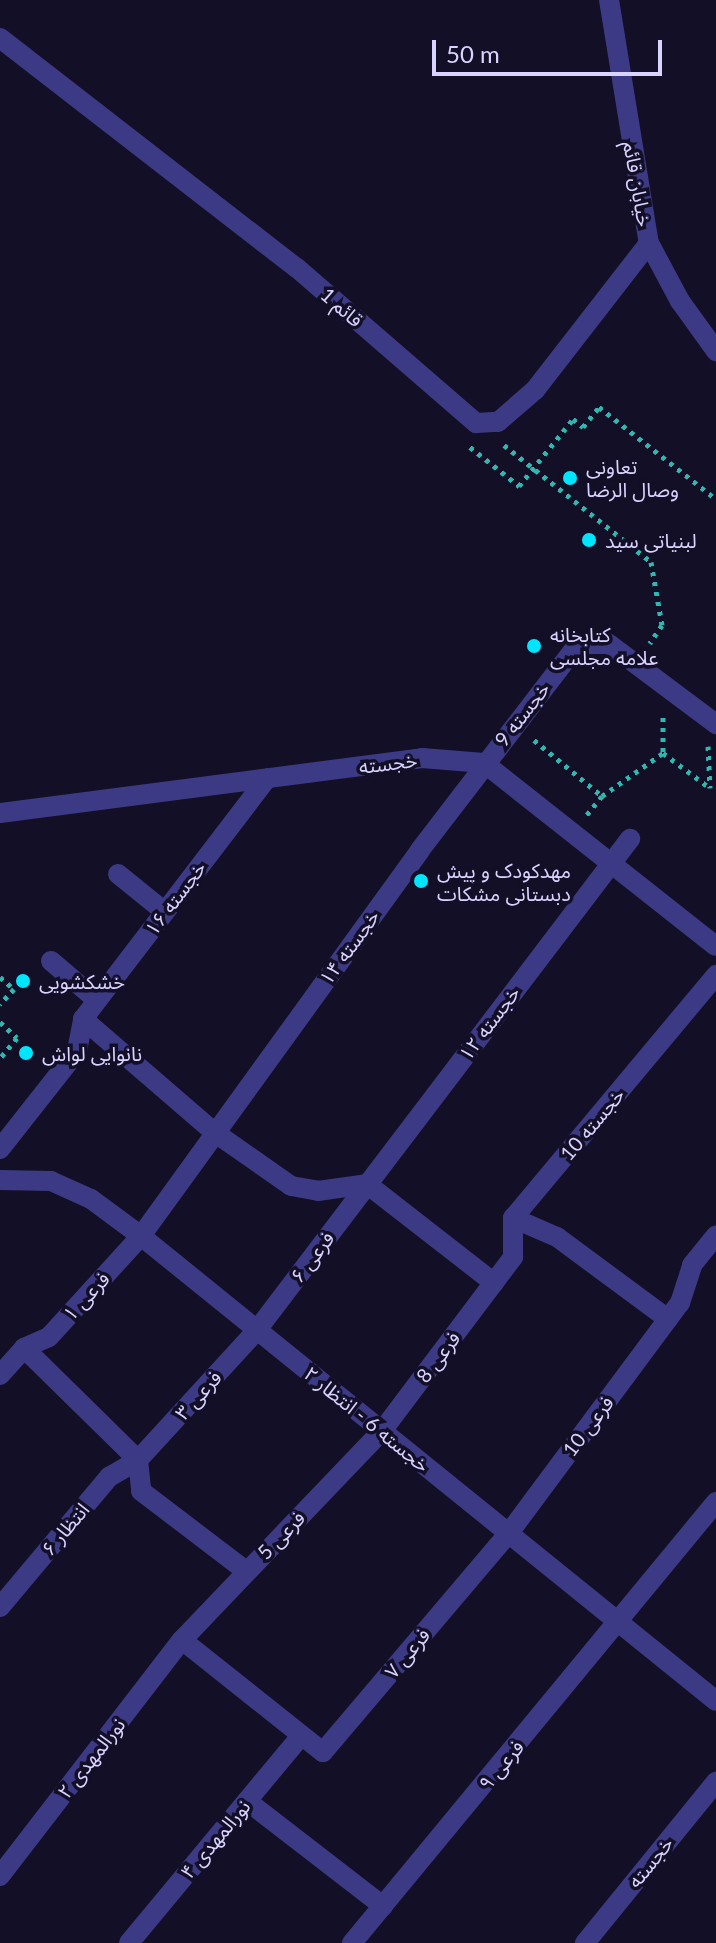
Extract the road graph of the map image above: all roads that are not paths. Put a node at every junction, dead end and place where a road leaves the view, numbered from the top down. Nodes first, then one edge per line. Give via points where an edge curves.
1 (609, 0) edge
2 (0, 38) edge
3 (649, 243) junction
4 (716, 351) edge
5 (711, 720) edge
6 (484, 763) junction
7 (267, 778) junction
8 (0, 813) edge
9 (630, 839) dead end
10 (610, 863) junction
11 (118, 874) dead end
12 (165, 912) junction
13 (716, 946) edge
14 (51, 961) dead end
15 (716, 975) edge
16 (97, 1000) junction
17 (83, 1019) junction
18 (214, 1132) junction
19 (0, 1149) edge
20 (0, 1180) edge
21 (367, 1184) junction
22 (513, 1218) junction
23 (716, 1235) edge
24 (141, 1236) junction
25 (494, 1283) junction
26 (668, 1319) junction
27 (257, 1330) junction
28 (24, 1348) junction
29 (0, 1375) edge
30 (382, 1431) junction
31 (138, 1460) junction
32 (716, 1502) edge
33 (509, 1533) junction
34 (246, 1571) junction
35 (0, 1607) edge
36 (620, 1624) junction
37 (182, 1640) junction
38 (716, 1701) edge
39 (301, 1736) junction
40 (716, 1782) edge
41 (247, 1801) junction
42 (0, 1876) edge
43 (383, 1906) junction
44 (129, 1943) edge
45 (352, 1943) edge
46 (585, 1943) edge

1 - 3 street, خیابان قائم
2 - 3 street, قائم 1 via 297,268 476,423 498,422 535,390
3 - 4 street, خیابان قائم via 680,301
5 - 6 street, خجسته 9 via 609,644 578,644
6 - 7 street, خجسته via 422,758
6 - 10 street
6 - 18 street, خجسته ۱۴
7 - 8 street, خجسته
7 - 12 street, خجسته ۱۶
9 - 10 street, خجسته ۱۲
10 - 13 street
10 - 21 street, خجسته ۱۲
11 - 12 street
12 - 16 street, خجسته ۱۶
14 - 16 street
15 - 22 street, خجسته 10
16 - 17 street, خجسته ۱۶
17 - 18 street
17 - 19 street via 77,1051
18 - 21 street via 291,1186 318,1191
18 - 24 street, خجسته ۱۴
20 - 24 street, خجسته 6 - انتظار ۲ via 51,1181 91,1199
21 - 25 street
21 - 27 street, فرعی ۶
22 - 25 street via 513,1257
22 - 26 street via 557,1237
23 - 26 street, فرعی 10 via 692,1265 680,1303
24 - 27 street, خجسته 6 - انتظار ۲
24 - 28 street, فرعی ۱ via 49,1337
25 - 30 street, فرعی 8
26 - 33 street, فرعی 10
27 - 30 street, خجسته 6 - انتظار ۲
27 - 31 street, فرعی ۳
28 - 29 street, فرعی ۱
28 - 31 street
30 - 33 street, خجسته 6 - انتظار ۲
30 - 34 street, فرعی 5
31 - 34 street via 141,1491
31 - 35 street, انتظار ۶ via 109,1477
32 - 36 street, فرعی ۹
33 - 36 street, خجسته 6 - انتظار ۲
33 - 39 street, فرعی ۷ via 323,1752
34 - 37 street, فرعی 5
36 - 38 street, خجسته 6 - انتظار ۲
36 - 43 street, فرعی ۹
37 - 39 street
37 - 42 street, نورالمهدی ۲
39 - 41 street, نورالمهدی ۴
40 - 46 street, خجسته
41 - 43 street
41 - 44 street, نورالمهدی ۴
43 - 45 street, فرعی ۹

